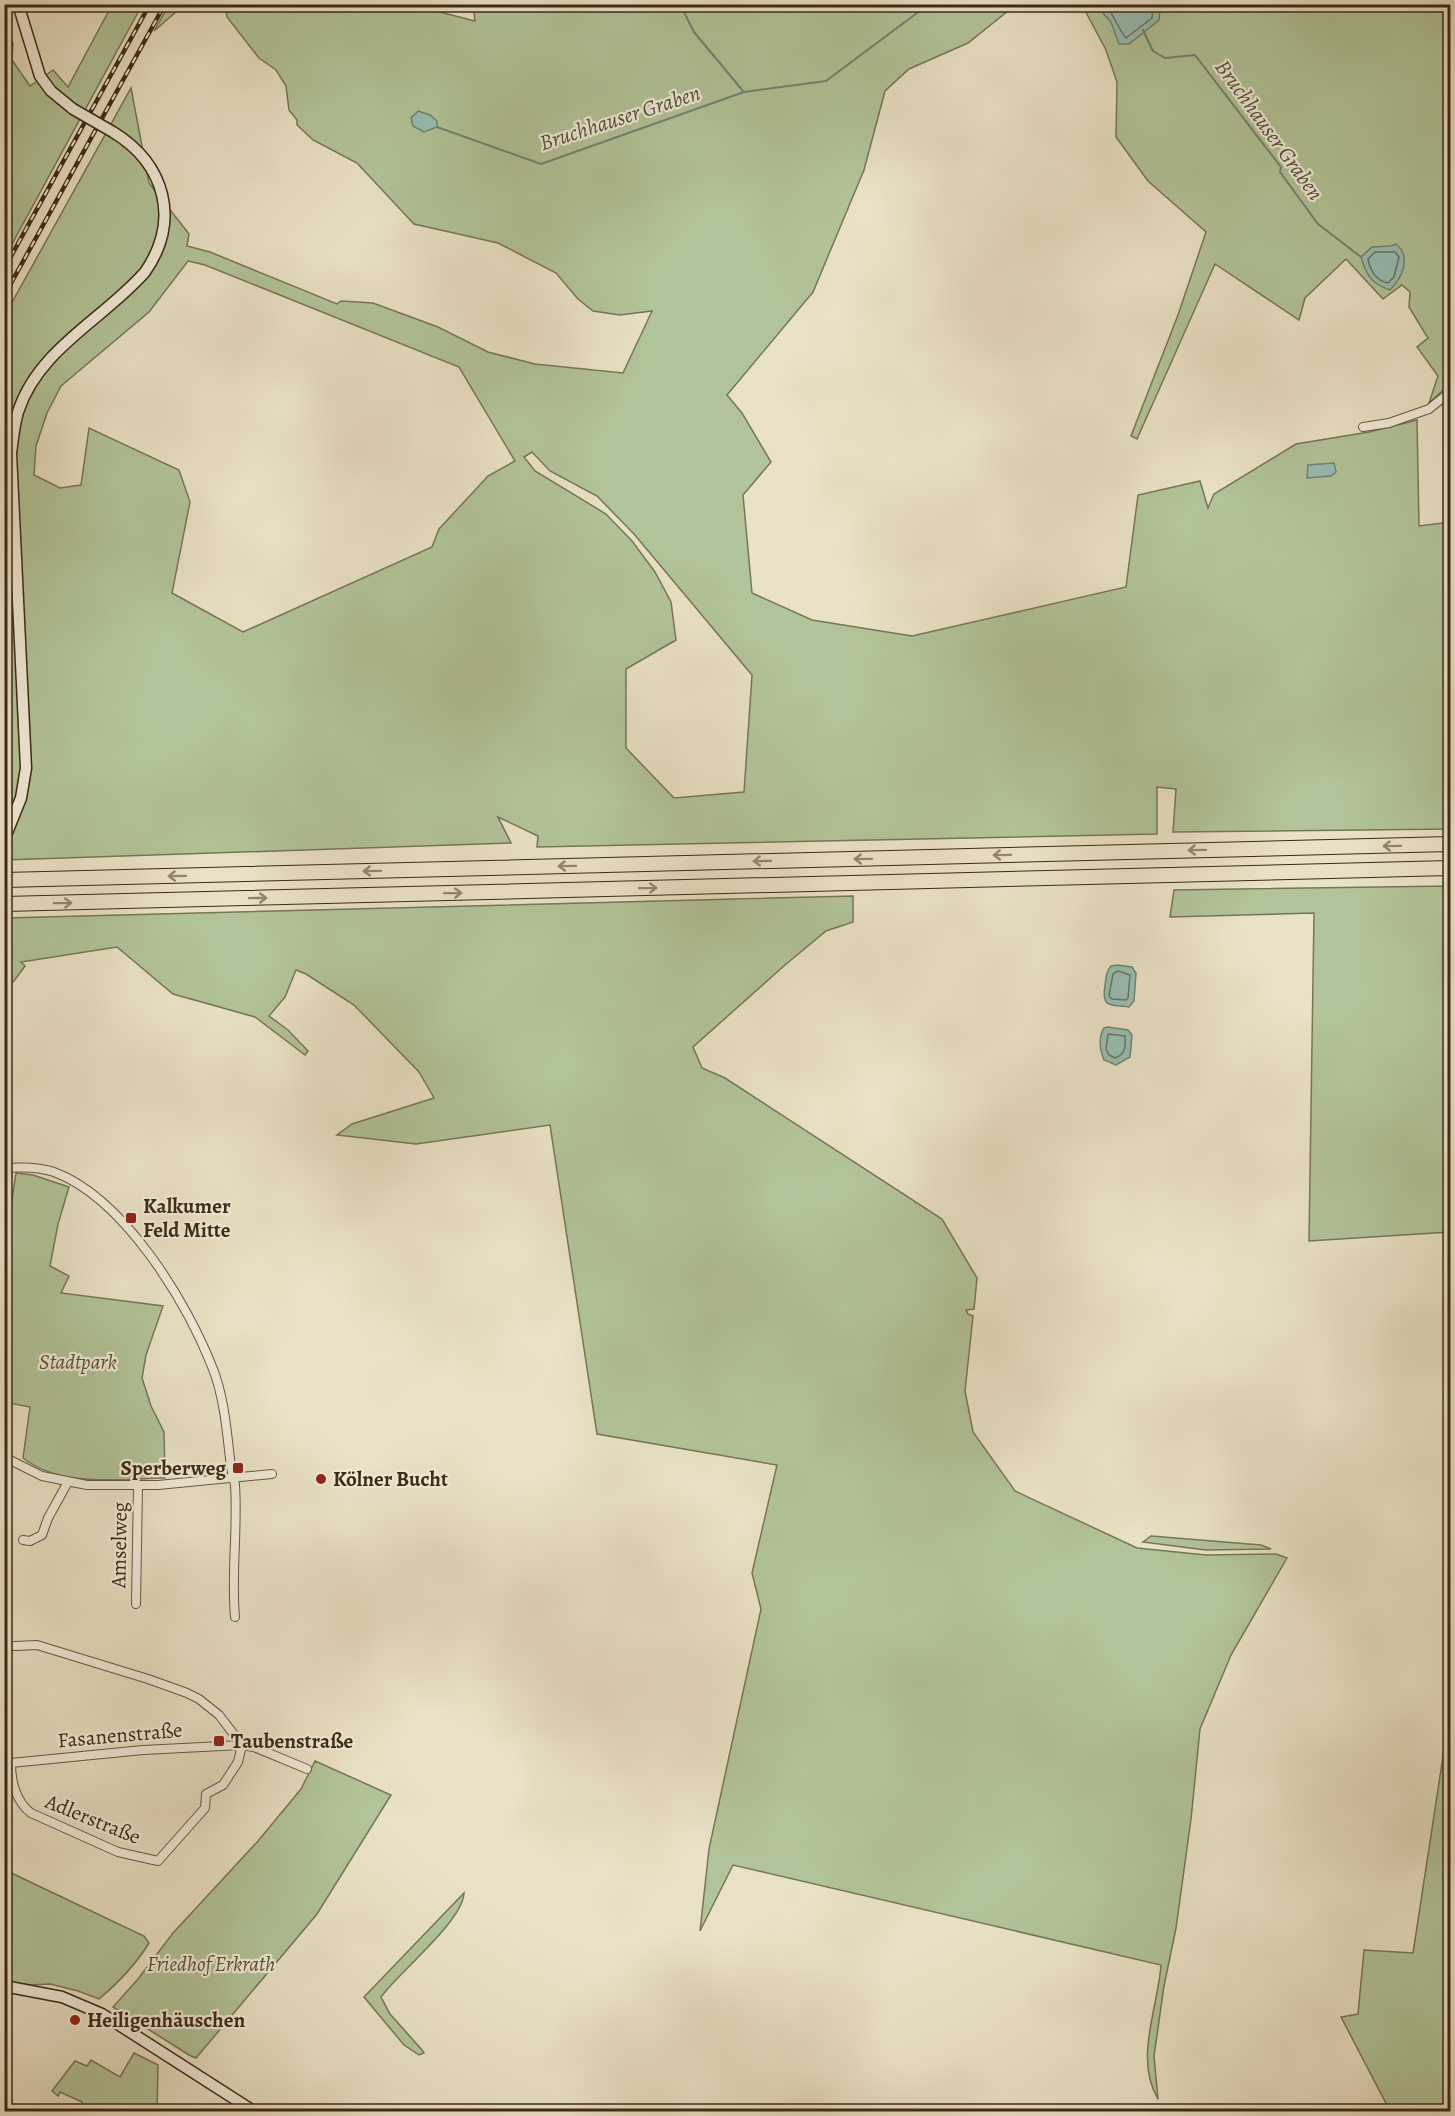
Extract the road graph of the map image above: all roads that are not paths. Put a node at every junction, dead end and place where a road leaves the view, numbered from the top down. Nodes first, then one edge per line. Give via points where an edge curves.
1 (18, 4) edge
2 (1450, 392) edge
3 (1363, 427) dead end
4 (6, 835) edge
5 (1450, 844) edge
6 (1450, 868) edge
7 (4, 880) edge
8 (4, 904) edge
9 (4, 1168) edge
10 (4, 1457) edge
11 (272, 1474) dead end
12 (233, 1476) junction
13 (69, 1482) junction
14 (138, 1486) junction
15 (23, 1540) dead end
16 (136, 1604) dead end
17 (235, 1617) dead end
18 (15, 1646) dead end
19 (242, 1745) junction
20 (8, 1762) edge
21 (307, 1769) dead end
22 (4, 1986) edge
23 (255, 2112) edge

1 - 4 main road, bridge via 40,76 51,91 73,110 137,149 147,161 160,186 164,230 146,272 56,353 34,379 18,412 11,453 26,768 21,798
2 - 3 street via 1429,409
5 -> 7 highway
8 -> 6 highway
9 - 12 street via 52,1171 77,1182 98,1197 148,1253 190,1320 214,1371
10 - 13 street via 42,1476
11 - 12 street
12 - 14 street
12 - 17 street
13 - 14 street
13 - 15 street via 42,1534 30,1541
14 - 16 street, Amselweg
18 - 19 street via 37,1645 187,1693 219,1715
19 - 20 street, Fasanenstraße
19 - 20 street, Adlerstraße via 238,1762 223,1785 206,1794 205,1808 158,1861 118,1852 31,1813 18,1799
19 - 21 street, Fasanenstraße
22 - 23 main road via 62,1997 102,2014

